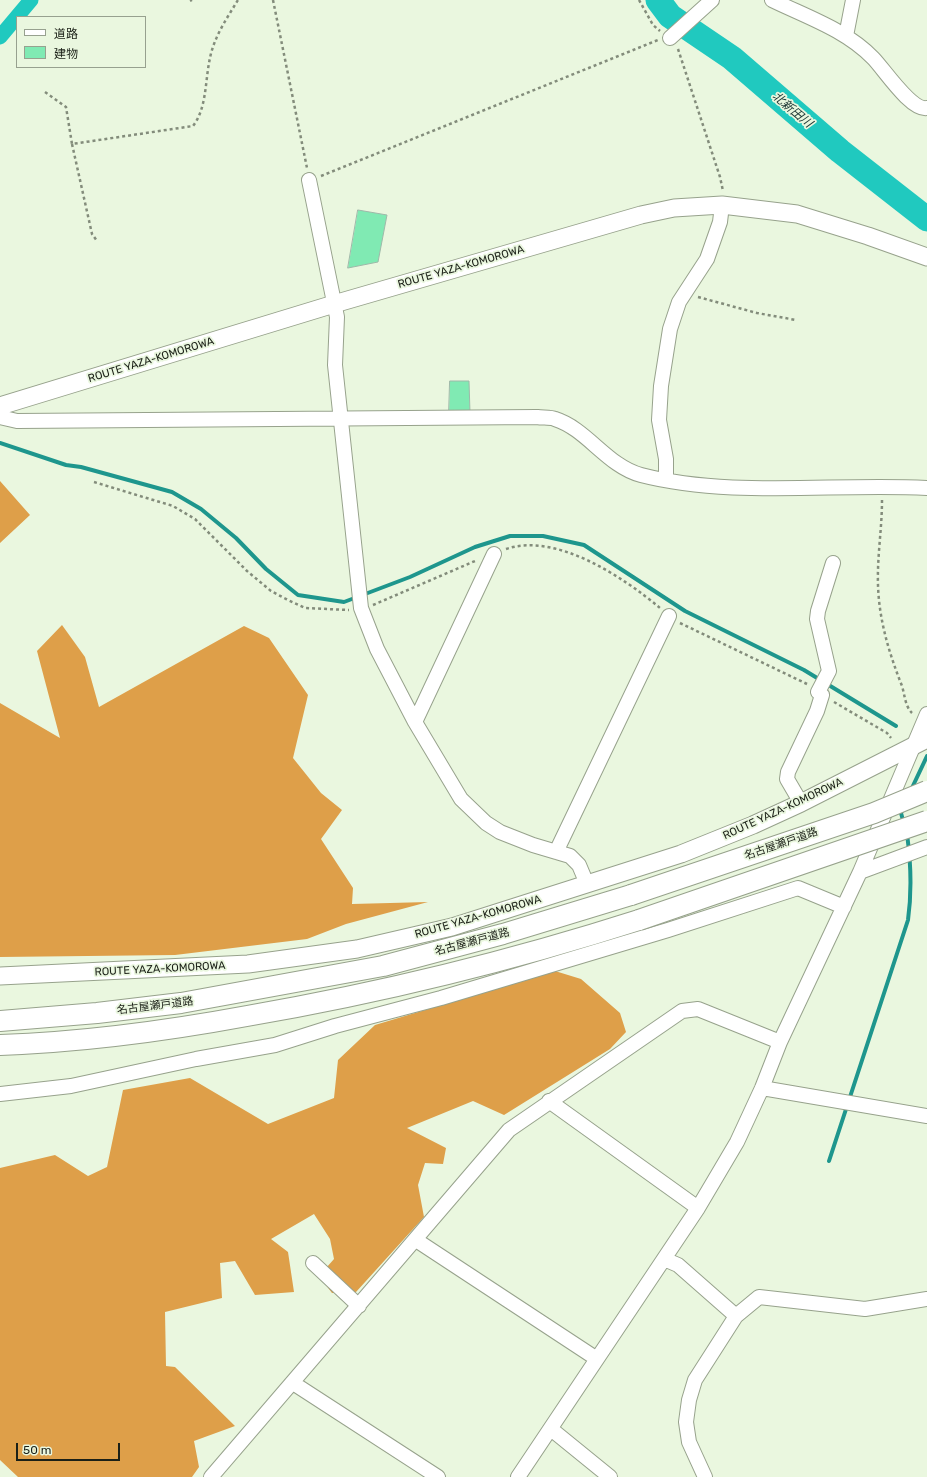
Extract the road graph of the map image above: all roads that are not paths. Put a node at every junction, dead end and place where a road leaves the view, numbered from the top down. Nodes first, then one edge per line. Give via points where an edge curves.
1 (712, 0) edge
2 (772, 0) edge
3 (853, 0) edge
4 (671, 36) road end
5 (846, 36) junction
6 (927, 108) edge
7 (309, 180) road end
8 (722, 205) junction
9 (927, 257) edge
10 (334, 304) junction
11 (0, 406) edge
12 (0, 417) edge
13 (342, 420) junction
14 (666, 480) junction
15 (927, 488) edge
16 (494, 554) road end
17 (833, 563) dead end
18 (669, 616) road end
19 (927, 714) edge
20 (415, 722) junction
21 (920, 741) edge
22 (927, 791) edge
23 (801, 803) junction
24 (927, 822) edge
25 (927, 847) edge
26 (556, 852) junction
27 (860, 872) junction
28 (587, 884) junction
29 (844, 907) junction
30 (0, 976) edge
31 (0, 1021) edge
32 (780, 1042) junction
33 (0, 1045) edge
34 (762, 1088) junction
35 (0, 1094) edge
36 (549, 1101) junction
37 (927, 1116) edge
38 (698, 1208) junction
39 (416, 1240) junction
40 (664, 1259) junction
41 (313, 1263) dead end
42 (927, 1299) edge
43 (359, 1306) junction
44 (736, 1316) junction
45 (597, 1359) junction
46 (293, 1383) junction
47 (551, 1429) junction
48 (211, 1477) edge
49 (438, 1477) edge
50 (518, 1477) edge
51 (610, 1477) edge
52 (705, 1477) edge

1 - 4 street
2 - 5 street
3 - 5 street
5 - 6 street via 872,58 912,104
7 - 10 street
8 - 9 main road, ROUTE YAZA-KOMOROWA via 797,214
8 - 10 main road, ROUTE YAZA-KOMOROWA via 674,208 641,215
8 - 14 street via 720,222 707,259 679,302 670,329 661,386 659,420 666,459
10 - 11 main road, ROUTE YAZA-KOMOROWA
10 - 13 street via 337,316 335,365
12 - 13 street via 17,421
13 - 14 street via 537,417 555,419 570,427 622,468 640,475
13 - 20 street via 362,609 377,649
14 - 15 street via 730,488
16 - 20 street
17 - 23 street via 817,619 829,663 828,675 820,692 817,711 787,779
18 - 26 street
19 - 21 street
20 - 26 street via 461,799 474,814 500,832
21 - 23 main road, ROUTE YAZA-KOMOROWA
21 - 27 street
22 - 31 highway, 名古屋瀬戸道路, bridge via 874,813 631,896 383,966 181,1003
23 - 28 main road, ROUTE YAZA-KOMOROWA via 681,854
24 - 33 highway, bridge via 583,938 388,989 288,1010 186,1027 100,1038
25 - 27 street
26 - 28 street via 575,860
27 - 29 street
28 - 30 main road, ROUTE YAZA-KOMOROWA via 452,926 357,949 248,964
29 - 32 street
29 - 35 street via 798,888 668,930 275,1045 71,1086
32 - 34 street
32 - 36 street via 698,1009 682,1010
34 - 37 street
34 - 38 street via 737,1142
36 - 38 street
36 - 39 street via 509,1130
38 - 40 street
39 - 43 street
39 - 45 street
40 - 44 street via 678,1265
40 - 45 street
41 - 43 street
42 - 44 street via 865,1309 759,1297
43 - 46 street
44 - 52 street via 695,1380 689,1400 686,1422 689,1442
45 - 47 street
46 - 48 street
46 - 49 street
47 - 50 street
47 - 51 street

